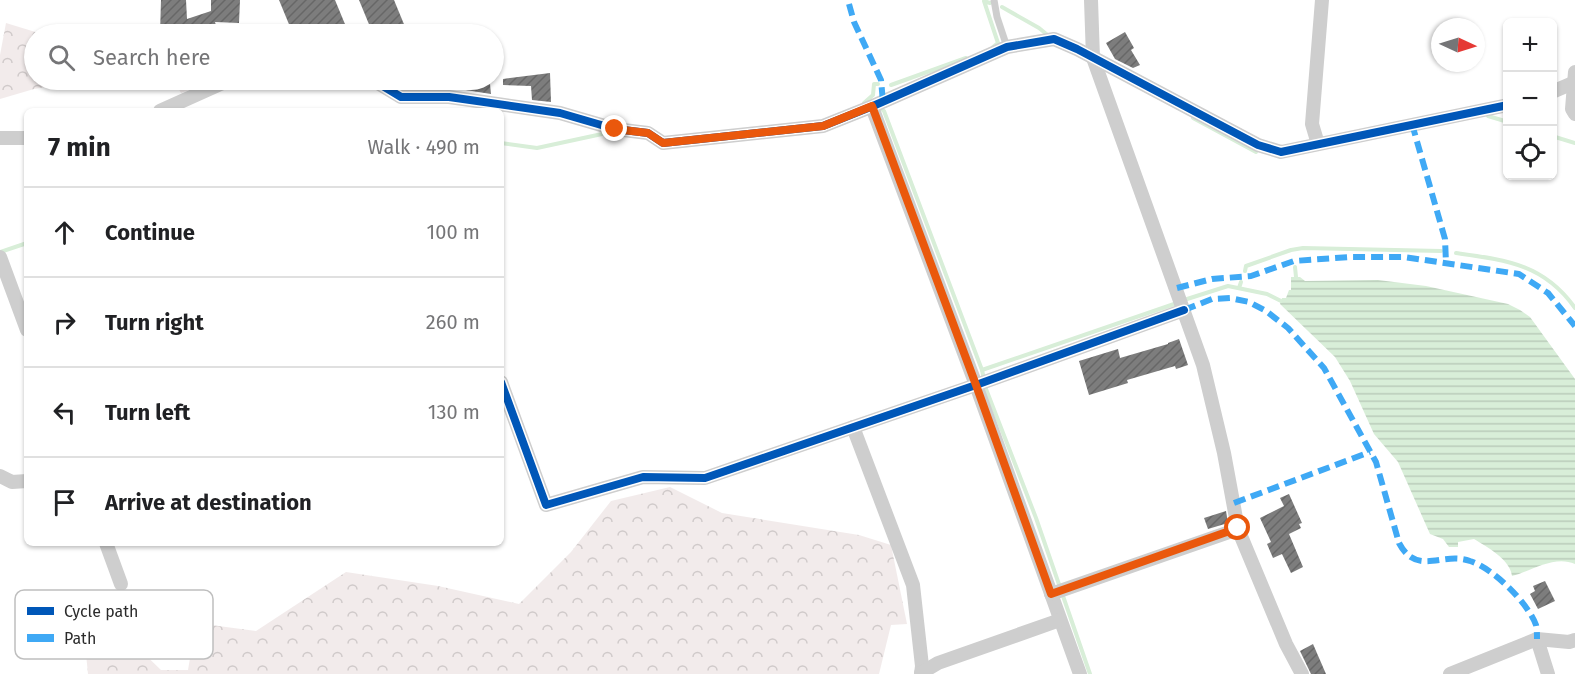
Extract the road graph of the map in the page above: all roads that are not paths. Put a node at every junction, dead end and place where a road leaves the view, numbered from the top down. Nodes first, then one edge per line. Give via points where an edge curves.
1 (994, 0) edge
2 (1091, 0) edge
3 (1322, 0) edge
4 (1007, 47) junction
5 (1093, 58) junction
6 (1574, 78) edge
7 (1557, 89) edge
8 (207, 90) edge
9 (386, 90) edge
10 (403, 104) edge
11 (874, 106) junction
12 (1503, 106) edge
13 (167, 108) edge
14 (1575, 114) edge
15 (0, 138) edge
16 (24, 138) edge
17 (1317, 140) junction
18 (0, 257) edge
19 (1184, 310) junction
20 (24, 322) edge
21 (976, 385) junction
22 (504, 390) edge
23 (853, 427) junction
24 (0, 476) edge
25 (24, 481) edge
26 (1238, 528) junction
27 (107, 546) edge
28 (121, 584) dead end
29 (1051, 594) junction
30 (1060, 620) junction
31 (1537, 639) junction
32 (1575, 639) edge
33 (921, 674) edge
34 (1080, 674) edge
35 (1302, 674) edge
36 (1450, 674) edge
37 (1548, 674) edge

1 - 4 lane
2 - 5 street
3 - 17 street via 1312,124
4 - 5 street via 1051,39
4 - 11 street
5 - 17 street via 1258,145 1281,152
5 - 19 street
6 - 7 street
6 - 14 street
8 - 13 street
9 - 10 street
10 - 11 street via 448,97 560,113 615,129 648,133 663,143 823,126
11 - 21 street
12 - 17 street
15 - 16 street
18 - 20 street
19 - 21 street
19 - 26 street via 1203,365
21 - 23 street
21 - 29 street
22 - 23 street via 546,505 643,477 705,478
23 - 33 street via 913,585
24 - 25 street via 12,482
26 - 29 street
26 - 35 street
27 - 28 street
29 - 30 street
30 - 33 street via 938,663
30 - 34 street
31 - 32 street
31 - 36 street
31 - 37 street

